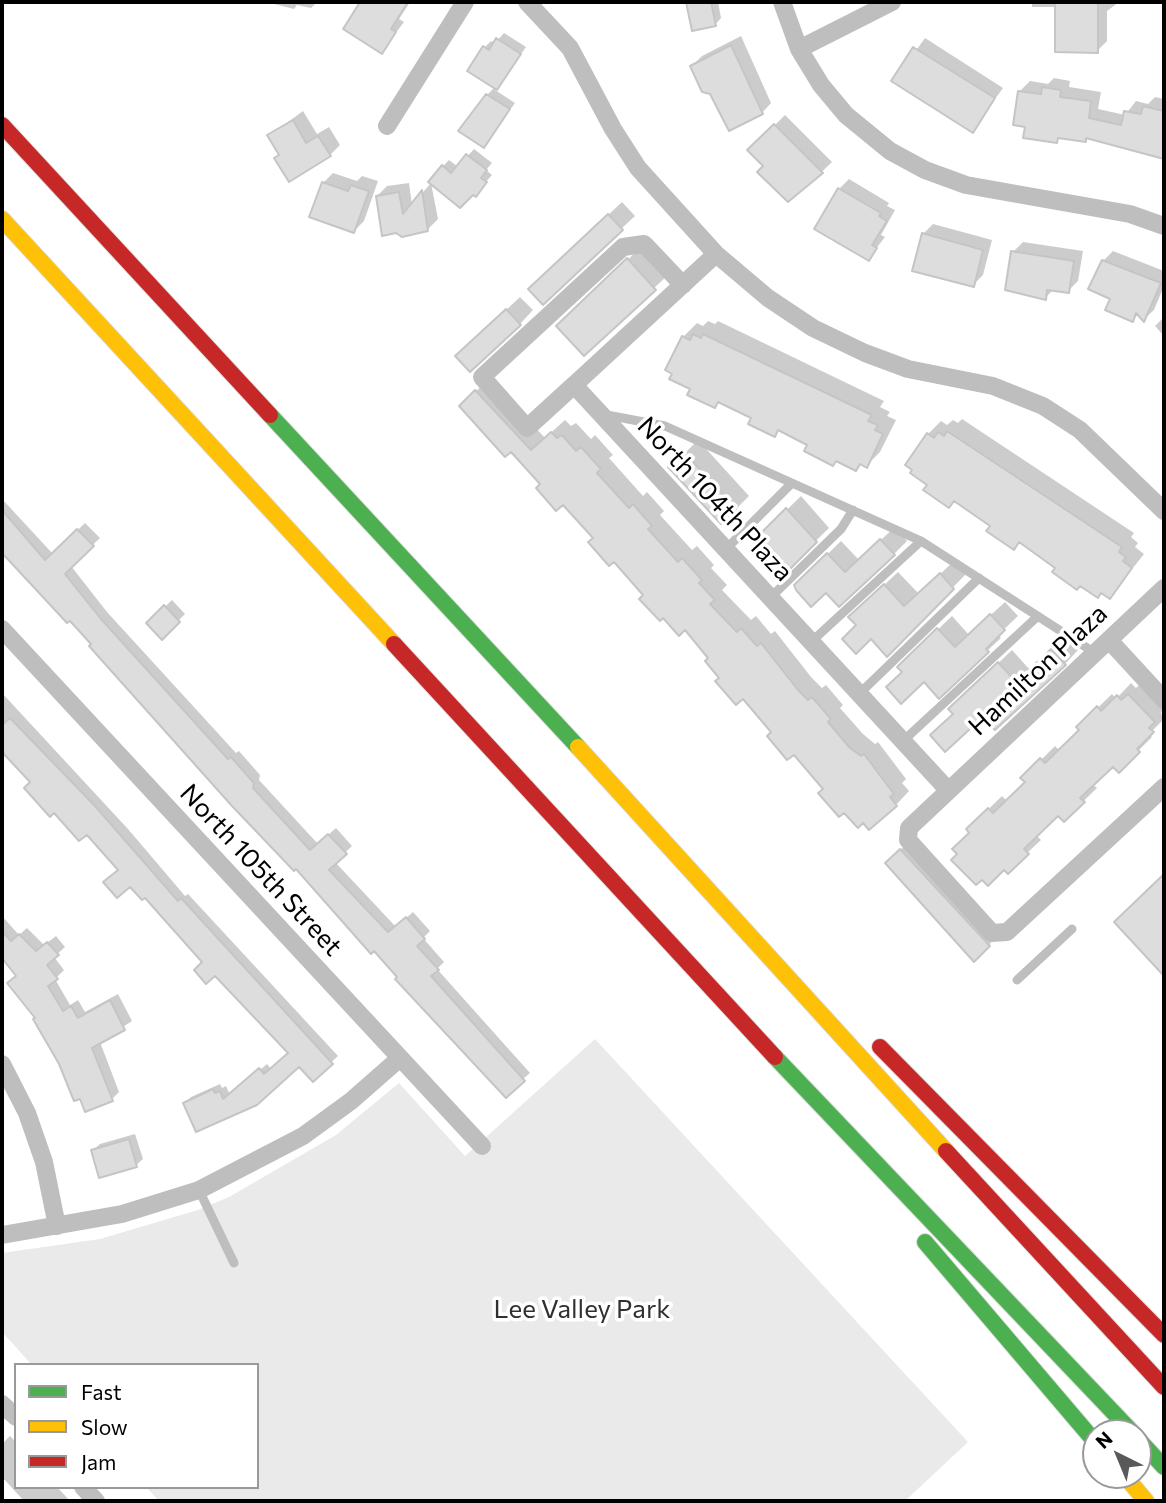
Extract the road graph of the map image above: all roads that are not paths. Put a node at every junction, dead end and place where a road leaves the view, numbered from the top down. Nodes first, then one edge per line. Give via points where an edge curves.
1 (465, 2) edge
2 (527, 2) edge
3 (782, 2) edge
4 (892, 2) edge
5 (799, 49) junction
6 (2, 125) edge
7 (387, 126) dead end
8 (2, 219) edge
9 (1164, 226) edge
10 (716, 254) junction
11 (683, 285) junction
12 (574, 385) junction
13 (601, 414) junction
14 (791, 484) junction
15 (853, 510) junction
16 (1164, 511) edge
17 (921, 541) junction
18 (726, 549) junction
19 (979, 578) junction
20 (1164, 588) edge
21 (771, 598) junction
22 (1038, 616) junction
23 (2, 629) edge
24 (1109, 640) junction
25 (811, 642) junction
26 (1095, 653) junction
27 (859, 694) junction
28 (1164, 700) edge
29 (903, 741) junction
30 (1164, 786) edge
31 (948, 790) junction
32 (685, 862) junction
33 (1072, 929) dead end
34 (1017, 980) dead end
35 (838, 1007) dead end
36 (866, 1034) dead end
37 (400, 1058) junction
38 (2, 1064) edge
39 (795, 1078) junction
40 (482, 1146) dead end
41 (199, 1190) junction
42 (57, 1226) junction
43 (2, 1236) edge
44 (234, 1263) dead end
45 (1164, 1335) edge
46 (1164, 1387) edge
47 (1120, 1419) edge
48 (1082, 1426) edge
49 (1152, 1454) edge
50 (1164, 1467) edge

1 - 7 street
2 - 10 street via 570,48 638,168
3 - 5 street
4 - 5 street
5 - 9 street via 846,115 890,151 925,170 985,189 1130,214
6 - 32 highway
8 - 39 highway
10 - 11 street
10 - 16 street via 790,314 841,343 889,363 993,386 1043,406 1080,430
11 - 12 street
11 - 12 street via 644,244 623,247 482,377 527,428
12 - 13 street, North 104th Plaza
13 - 14 lane via 665,426
13 - 18 street, North 104th Plaza
14 - 15 lane
14 - 18 lane
15 - 17 lane
15 - 21 lane via 841,529
17 - 19 lane
17 - 25 lane
18 - 21 street, North 104th Plaza
19 - 22 lane
19 - 27 lane
20 - 24 street, Hamilton Plaza
21 - 25 street, North 104th Plaza
22 - 26 lane
22 - 29 lane
23 - 37 street, North 105th Street
24 - 26 street, Hamilton Plaza
24 - 28 street
25 - 27 street, North 104th Plaza
26 - 31 street, Hamilton Plaza
27 - 29 street, North 104th Plaza
29 - 31 street, North 104th Plaza
30 - 31 street, Hamilton Plaza via 1007,932 992,933 908,840 909,828
32 - 35 highway
32 - 46 highway
33 - 34 lane
36 - 45 highway
37 - 40 street, North 105th Street
37 - 41 street via 303,1136
38 - 42 street via 27,1113 44,1162
39 - 47 highway
39 - 48 highway via 914,1228
41 - 42 street via 134,1211
41 - 44 lane
42 - 43 street
49 - 50 highway

